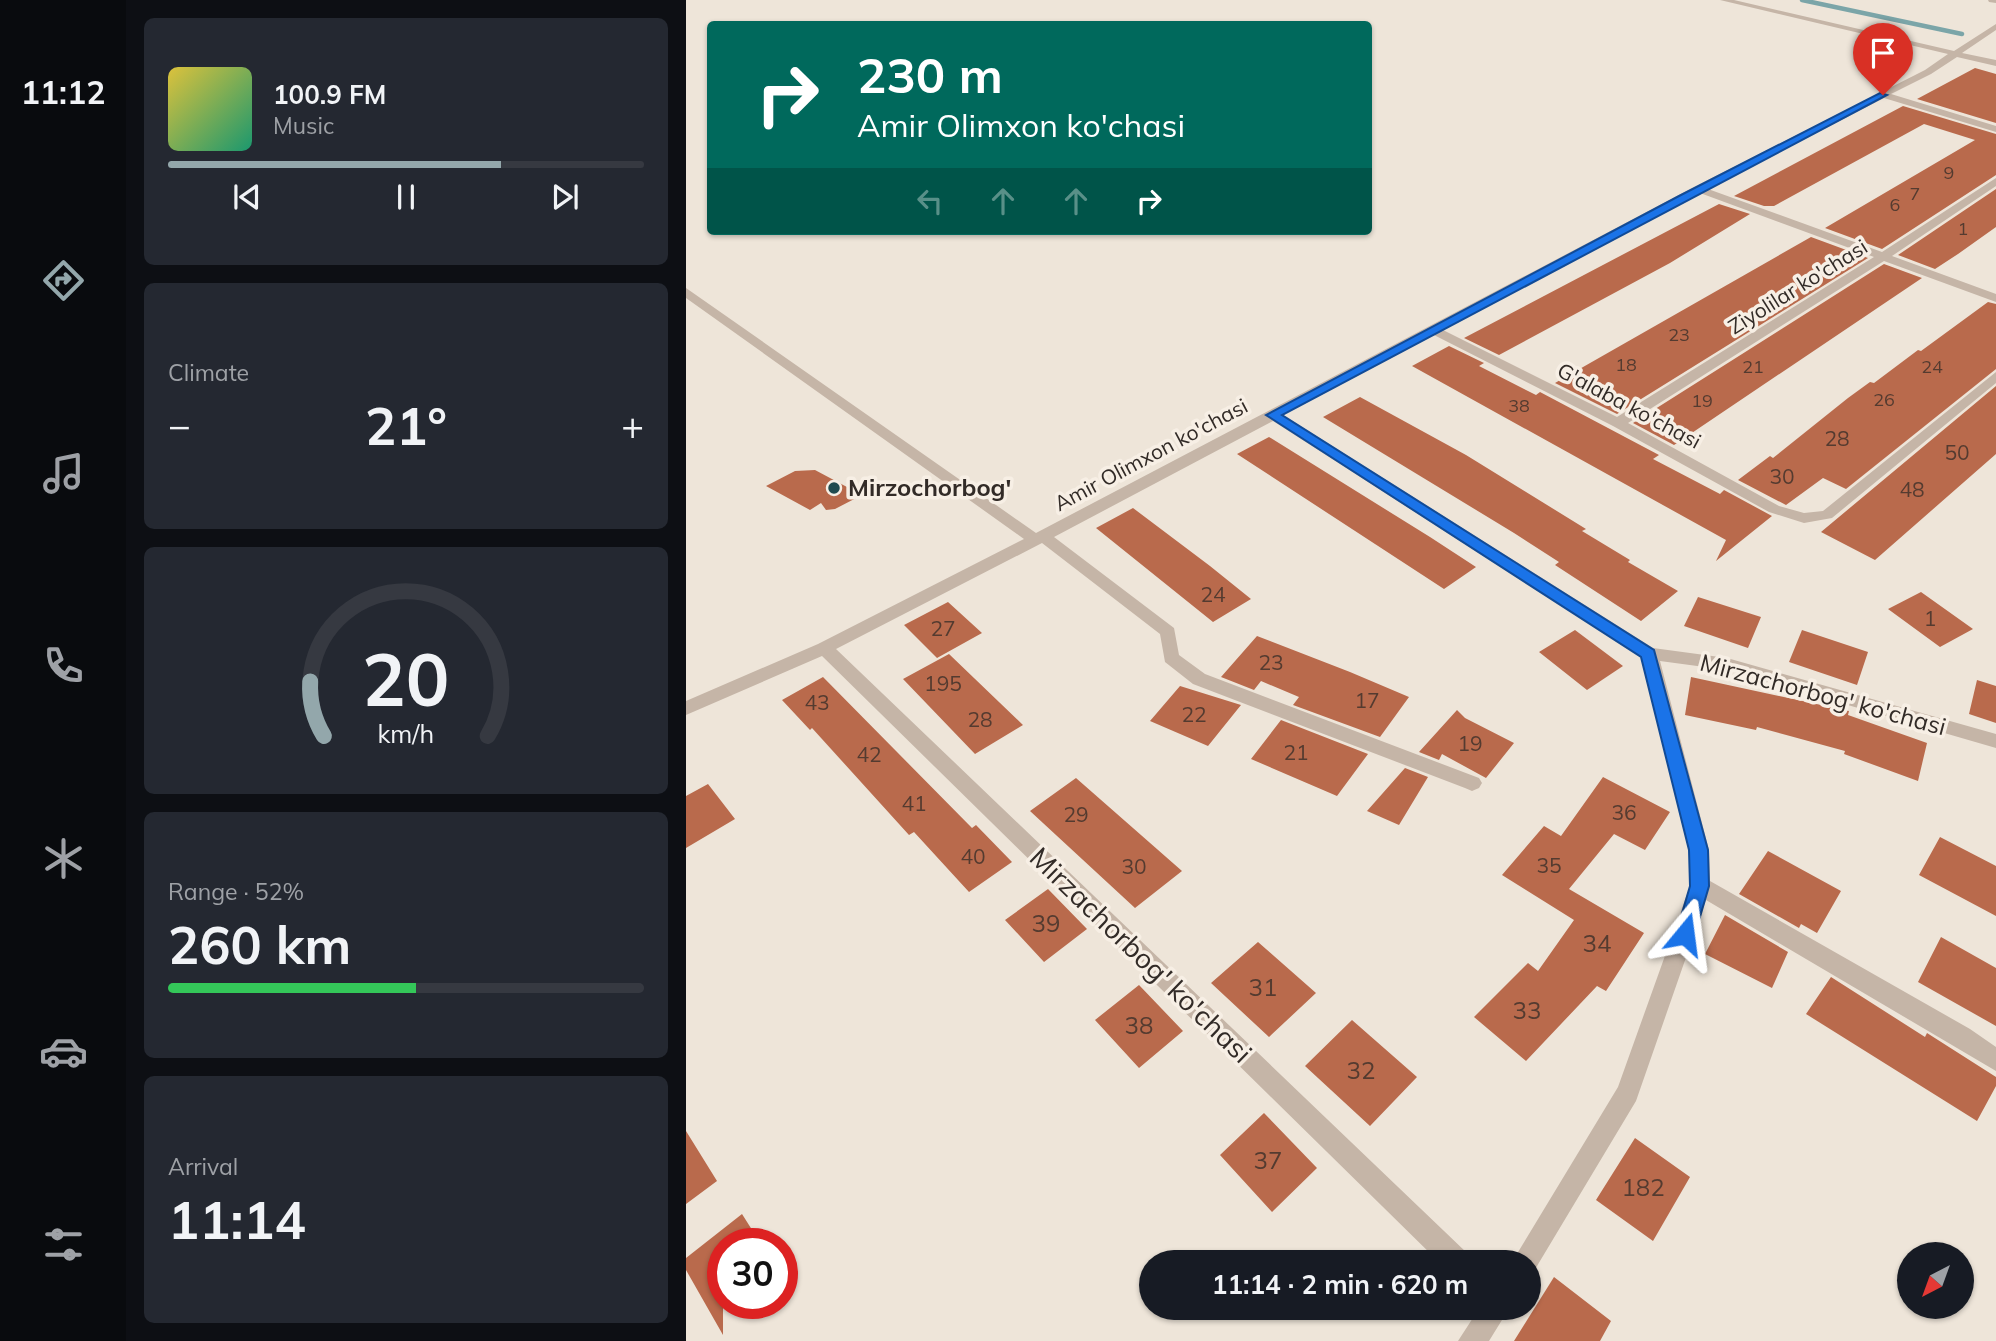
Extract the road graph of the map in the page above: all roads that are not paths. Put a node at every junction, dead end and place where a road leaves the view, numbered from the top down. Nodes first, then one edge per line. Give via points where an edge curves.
1 (1724, 0) edge
2 (1996, 26) edge
3 (1955, 52) junction
4 (1996, 62) edge
5 (1883, 95) junction
6 (1996, 129) edge
7 (1996, 181) edge
8 (1698, 189) junction
9 (1881, 258) junction
10 (686, 292) edge
11 (1996, 298) edge
12 (1434, 330) junction
13 (1996, 376) edge
14 (1273, 415) junction
15 (1618, 422) junction
16 (1038, 538) junction
17 (824, 648) junction
18 (1648, 654) junction
19 (686, 708) edge
20 (1996, 741) edge
21 (1472, 783) dead end
22 (1700, 886) junction
23 (1996, 1060) edge
24 (1446, 1250) edge
25 (1532, 1250) edge
26 (1487, 1320) edge
27 (1472, 1341) edge

1 - 3 street
2 - 3 street, Amir Olimxon ko'chasi
3 - 4 street
3 - 5 street, Amir Olimxon ko'chasi
5 - 6 street
5 - 8 street, Amir Olimxon ko'chasi
7 - 9 street, Ziyolilar ko'chasi
8 - 9 street
8 - 12 street, Amir Olimxon ko'chasi
9 - 11 street
9 - 15 street, Ziyolilar ko'chasi
10 - 16 street
12 - 14 street, Amir Olimxon ko'chasi
12 - 15 street, G'alaba ko'chasi
13 - 15 street, G'alaba ko'chasi via 1827,515 1804,518 1774,509
14 - 16 street, Amir Olimxon ko'chasi
14 - 18 street, Mirzachorbog' ko'chasi
16 - 17 street, Amir Olimxon ko'chasi
16 - 21 street via 1168,632 1171,658 1199,679
17 - 19 street, Amir Olimxon ko'chasi
17 - 24 street, Mirzachorbog' ko'chasi
18 - 20 street, Mirzachorbog' ko'chasi via 1727,664
18 - 22 street via 1699,850
22 - 23 street
22 - 25 street via 1629,1093
26 - 27 street

